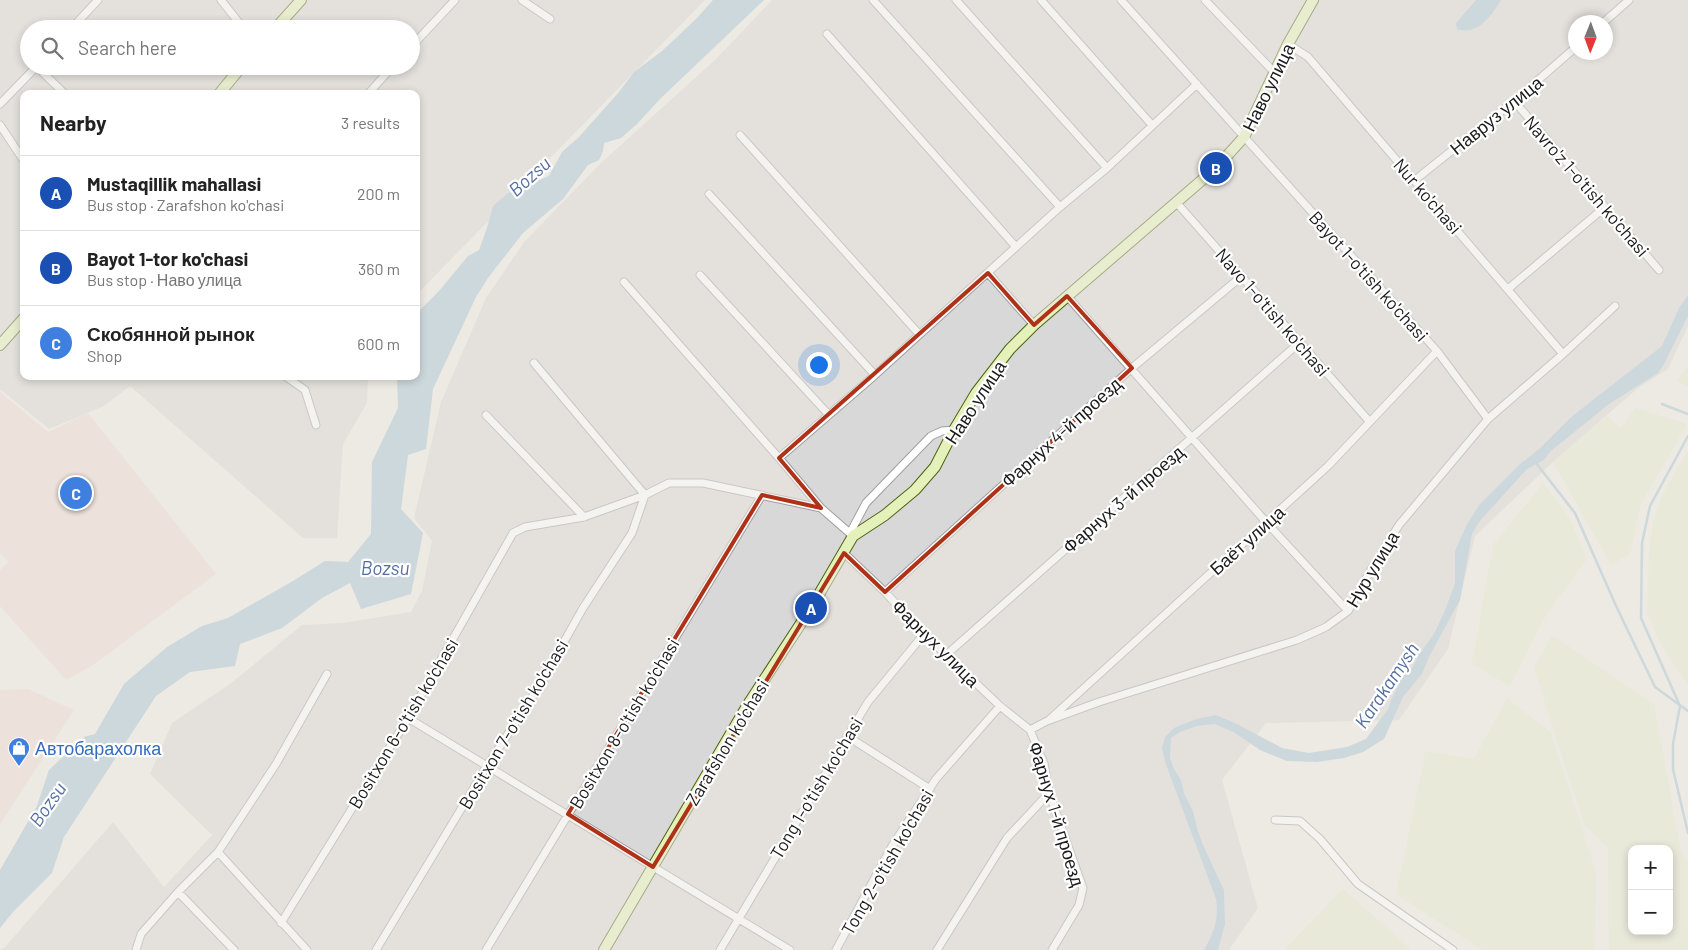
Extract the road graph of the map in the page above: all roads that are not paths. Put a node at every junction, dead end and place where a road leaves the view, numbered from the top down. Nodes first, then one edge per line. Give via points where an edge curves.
1 (98, 0) edge
2 (221, 0) edge
3 (301, 0) edge
4 (455, 0) edge
5 (522, 0) edge
6 (873, 0) edge
7 (956, 0) edge
8 (1041, 0) edge
9 (1121, 0) edge
10 (1205, 0) edge
11 (1313, 0) edge
12 (1629, 0) edge
13 (1612, 15) edge
14 (550, 19) dead end
15 (79, 20) edge
16 (237, 20) edge
17 (283, 20) edge
18 (826, 34) dead end
19 (420, 37) edge
20 (1288, 44) junction
21 (1568, 54) edge
22 (1274, 72) junction
23 (27, 75) edge
24 (45, 75) edge
25 (235, 75) edge
26 (385, 75) edge
27 (1197, 84) junction
28 (61, 90) edge
29 (222, 90) edge
30 (372, 90) edge
31 (1514, 102) junction
32 (0, 104) edge
33 (0, 125) edge
34 (1152, 125) junction
35 (740, 136) dead end
36 (1244, 137) junction
37 (20, 155) edge
38 (1107, 168) junction
39 (1415, 180) junction
40 (709, 194) dead end
41 (1176, 202) junction
42 (1060, 207) junction
43 (1605, 207) junction
44 (1016, 247) junction
45 (1659, 270) dead end
46 (988, 273) junction
47 (700, 275) dead end
48 (1242, 276) junction
49 (624, 282) dead end
50 (1508, 289) junction
51 (1067, 296) junction
52 (1615, 306) dead end
53 (20, 322) edge
54 (1034, 325) junction
55 (919, 334) junction
56 (1300, 342) junction
57 (0, 345) edge
58 (1437, 351) junction
59 (1563, 354) junction
60 (534, 363) dead end
61 (1132, 368) junction
62 (875, 375) junction
63 (291, 380) edge
64 (486, 415) dead end
65 (829, 415) junction
66 (1488, 420) junction
67 (1369, 421) junction
68 (316, 425) dead end
69 (954, 430) junction
70 (1192, 437) junction
71 (779, 458) junction
72 (645, 495) junction
73 (762, 495) junction
74 (821, 508) junction
75 (584, 517) junction
76 (1266, 522) junction
77 (852, 535) junction
78 (844, 553) junction
79 (885, 592) junction
80 (1348, 611) junction
81 (924, 634) junction
82 (946, 655) junction
83 (327, 674) dead end
84 (1000, 706) junction
85 (408, 718) junction
86 (1047, 721) junction
87 (1030, 730) junction
88 (847, 736) junction
89 (487, 766) junction
90 (930, 789) junction
91 (1049, 794) junction
92 (568, 814) junction
93 (1276, 820) dead end
94 (218, 852) junction
95 (653, 867) junction
96 (178, 892) junction
97 (739, 919) junction
98 (281, 923) junction
99 (136, 950) edge
100 (234, 950) edge
101 (307, 950) edge
102 (376, 950) edge
103 (486, 950) edge
104 (604, 950) edge
105 (720, 950) edge
106 (790, 950) edge
107 (836, 950) edge
108 (937, 950) edge
109 (1052, 950) edge
110 (1453, 950) edge

1 - 15 street
2 - 16 street
3 - 17 street
4 - 19 street
5 - 14 street
6 - 42 street
7 - 38 street
8 - 34 street
9 - 27 street, Bayot 1-o'tish ko'chasi
10 - 22 street
11 - 20 street, Наво улица
12 - 13 street
18 - 44 street
20 - 22 street, Наво улица
20 - 39 street, Nur ko'chasi via 1308,57
21 - 31 street, Навруз улица
22 - 36 street, Наво улица
23 - 32 street
24 - 28 street
25 - 29 street
26 - 30 street
27 - 34 street
27 - 36 street, Bayot 1-o'tish ko'chasi
31 - 39 street, Навруз улица
31 - 43 street, Navro'z 1-o'tish ko'chasi
33 - 37 street
34 - 38 street
35 - 55 street
36 - 41 street, Наво улица via 1216,168
36 - 58 street, Bayot 1-o'tish ko'chasi
38 - 42 street
39 - 50 street, Nur ko'chasi
40 - 62 street
41 - 48 street, Navo 1-o'tish ko'chasi
41 - 51 street, Наво улица
42 - 44 street
43 - 45 street, Navro'z 1-o'tish ko'chasi
43 - 50 street
44 - 46 street
46 - 54 street
46 - 55 street
47 - 65 street
48 - 56 street, Navo 1-o'tish ko'chasi
48 - 61 street, Фарнух 4-й проезд
49 - 71 street
50 - 59 street, Nur ko'chasi
51 - 54 street, Наво улица
51 - 61 street
52 - 59 street, Нур улица
53 - 57 street
54 - 69 street, Наво улица via 976,393
55 - 62 street
56 - 67 street, Navo 1-o'tish ko'chasi
56 - 70 street, Фарнух 3-й проезд
58 - 66 street, Bayot 1-o'tish ko'chasi
58 - 67 street, Баёт улица
59 - 66 street, Нур улица
60 - 72 street
61 - 70 street
61 - 79 street, Фарнух 4-й проезд
62 - 65 street
63 - 68 street via 305,390
64 - 75 street
65 - 71 street
66 - 80 street, Нур улица via 1399,525
67 - 76 street, Баёт улица via 1328,466
69 - 77 street, Наво улица via 935,467 915,490 885,515
69 - 77 street via 932,436 866,503
70 - 76 street
70 - 82 street, Фарнух 3-й проезд
71 - 74 street
72 - 73 street via 670,483 703,483
72 - 75 street
72 - 89 street, Bositxon 7-o'tish ko'chasi via 632,532
73 - 74 street
73 - 92 street, Bositxon 8-o'tish ko'chasi
74 - 77 street
75 - 85 street, Bositxon 6-o'tish ko'chasi via 525,527 513,533
76 - 80 street
76 - 86 street, Баёт улица
77 - 78 street, Zarafshon ko'chasi
78 - 79 street, Фарнух улица
78 - 95 street, Zarafshon ko'chasi via 747,706
79 - 81 street, Фарнух улица
80 - 86 street, Нур улица via 1326,627 1297,640
81 - 82 street, Фарнух улица
81 - 88 street, Tong 1-o'tish ko'chasi via 868,702
82 - 84 street, Фарнух улица
83 - 94 street via 276,764
84 - 87 street, Фарнух улица
84 - 90 street, Tong 2-o'tish ko'chasi
85 - 89 street
85 - 98 street, Bositxon 6-o'tish ko'chasi
86 - 87 street, Нур улица
87 - 91 street, Фарнух 1-й проезд via 1044,763
88 - 90 street
88 - 97 street, Tong 1-o'tish ko'chasi
89 - 92 street
89 - 102 street, Bositxon 7-o'tish ko'chasi
90 - 107 street, Tong 2-o'tish ko'chasi via 892,846
91 - 108 street via 1007,838
91 - 109 street, Фарнух 1-й проезд via 1084,888 1079,905
92 - 95 street
92 - 103 street, Bositxon 8-o'tish ko'chasi
93 - 110 street via 1300,821 1320,838 1358,884
94 - 96 street
94 - 98 street
95 - 97 street
95 - 104 street, Zarafshon ko'chasi
96 - 99 street via 141,934
96 - 100 street
97 - 105 street, Tong 1-o'tish ko'chasi
97 - 106 street
98 - 101 street

